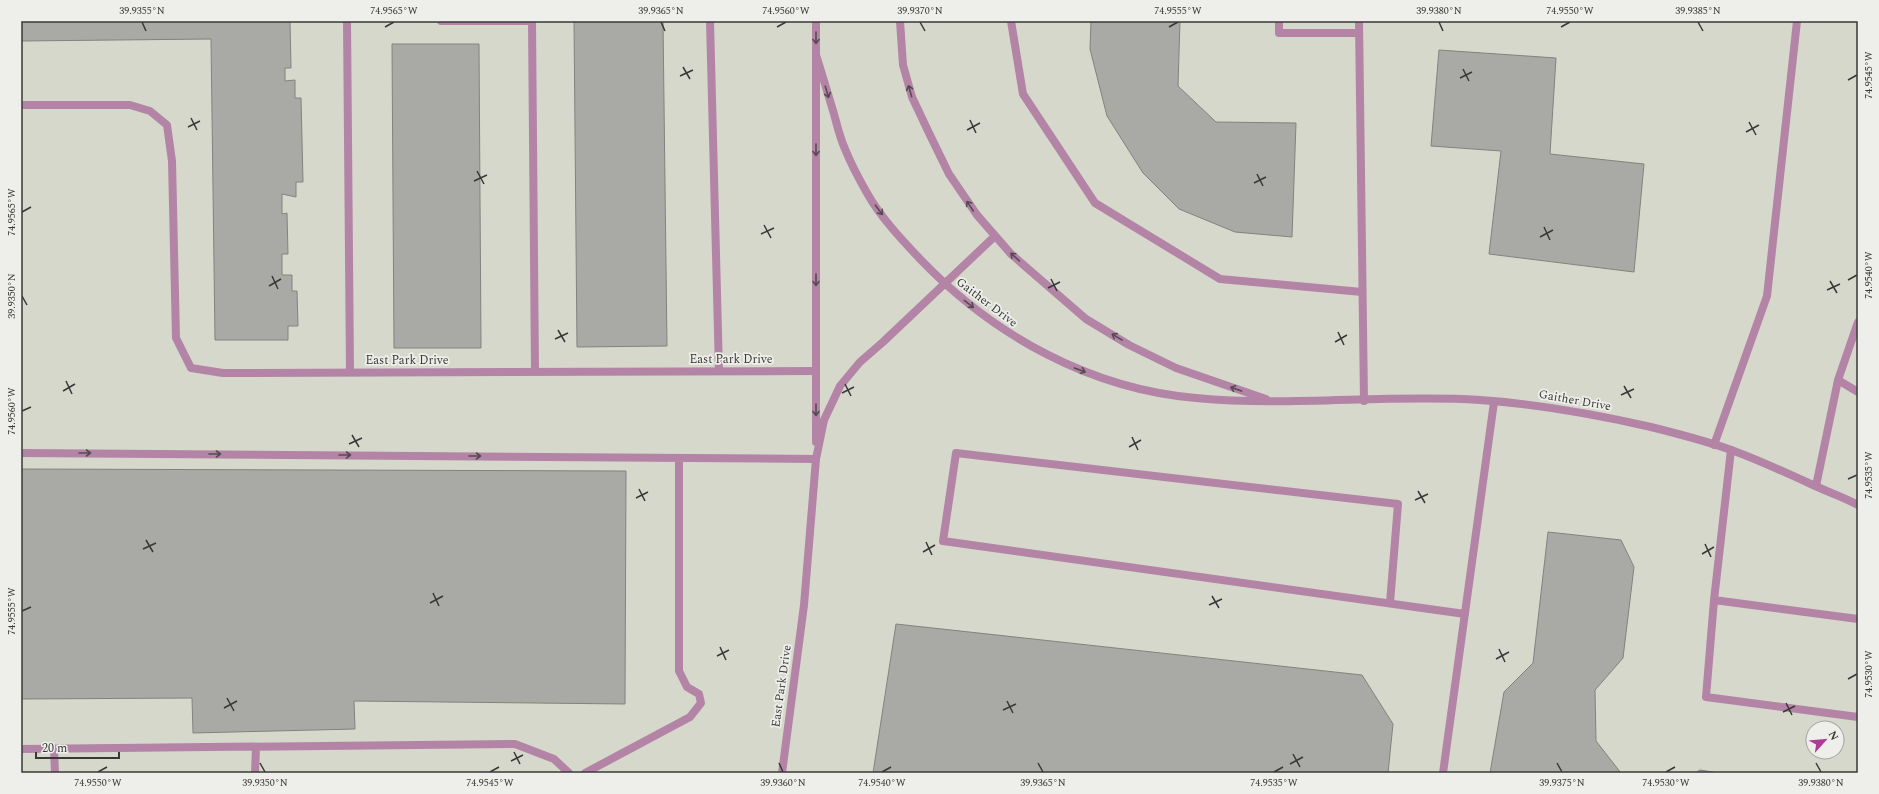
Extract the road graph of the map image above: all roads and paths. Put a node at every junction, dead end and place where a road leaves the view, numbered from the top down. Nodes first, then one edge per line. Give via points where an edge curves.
1 (347, 21) edge
2 (441, 21) edge
3 (710, 21) edge
4 (816, 21) edge
5 (900, 21) edge
6 (1011, 21) edge
7 (1279, 21) edge
8 (1359, 21) edge
9 (1795, 21) edge
10 (1359, 33) junction
11 (816, 55) junction
12 (21, 106) edge
13 (995, 236) junction
14 (944, 284) junction
15 (1362, 292) junction
16 (1858, 322) edge
17 (719, 371) junction
18 (816, 371) junction
19 (350, 372) junction
20 (535, 372) junction
21 (1838, 380) junction
22 (1858, 392) edge
23 (1364, 401) junction
24 (1273, 402) junction
25 (1494, 402) junction
26 (1714, 445) junction
27 (1731, 450) junction
28 (21, 453) edge
29 (679, 458) junction
30 (816, 459) junction
31 (1816, 486) junction
32 (1858, 505) edge
33 (1714, 600) junction
34 (1390, 603) junction
35 (1465, 614) junction
36 (1858, 620) edge
37 (1858, 717) edge
38 (256, 747) junction
39 (54, 749) junction
40 (21, 750) edge
41 (55, 773) edge
42 (255, 773) edge
43 (569, 773) edge
44 (585, 773) edge
45 (782, 773) edge
46 (1443, 773) edge

1 - 19 street, East Park Drive
2 - 20 street via 532,22
3 - 17 street
4 -> 11 street, East Park Drive
13 -> 5 street, Gaither Drive via 977,216 949,174 912,97 903,65
6 - 15 street via 1023,94 1095,203 1220,279
7 - 10 street via 1279,33
8 - 10 street
9 - 26 street via 1767,296
10 - 15 street
11 -> 14 street, Gaither Drive via 844,147 869,196 900,238
11 -> 18 street, East Park Drive
12 - 19 street via 130,105 150,111 167,125 172,161 176,338 191,368 223,373
13 - 14 street, East Park Drive
24 -> 13 street, Gaither Drive via 1176,368 1129,345 1086,319 1011,254
14 -> 24 street, Gaither Drive via 1019,340 1046,356 1079,370 1153,392 1194,398
14 - 30 street, East Park Drive via 860,362 840,386 824,420
15 - 23 street
16 - 21 street
17 - 18 street, East Park Drive
17 - 20 street, East Park Drive
18 -> 30 street, East Park Drive
19 - 20 street, East Park Drive
21 - 22 street
21 - 31 street
23 - 24 street, Gaither Drive
23 - 25 street, Gaither Drive via 1428,399
25 - 26 street, Gaither Drive via 1582,412
25 - 35 street
26 - 27 street, Gaither Drive
27 - 31 street, Gaither Drive
27 - 33 street
28 -> 29 street
29 - 30 street
29 - 44 street via 679,671 687,687 699,694 701,703 690,717
30 - 45 street, East Park Drive via 801,627
31 - 32 street, Gaither Drive via 1839,494
33 - 36 street
33 - 37 street via 1706,697
34 - 34 street via 943,541 956,453 1398,504
34 - 35 street
35 - 46 street
38 - 39 street
38 - 42 street
38 - 43 street via 515,744 554,759
39 - 40 street
39 - 41 street

